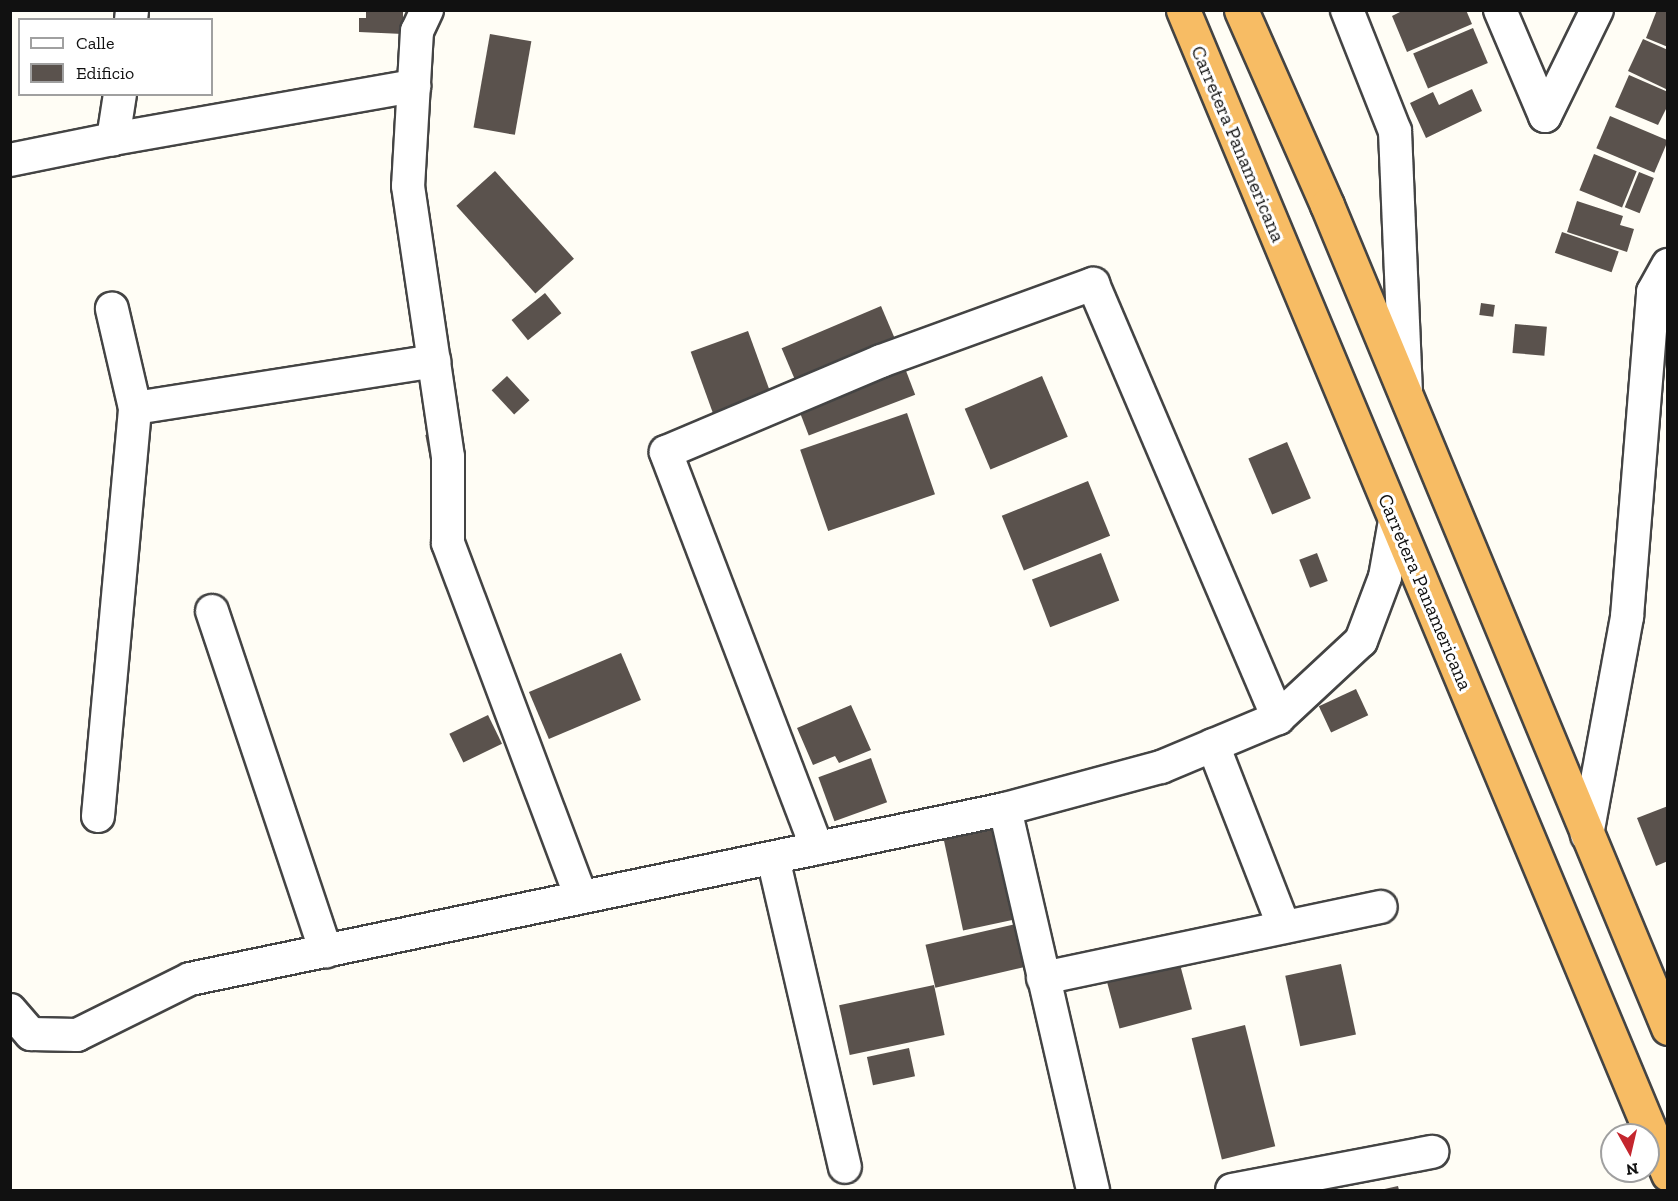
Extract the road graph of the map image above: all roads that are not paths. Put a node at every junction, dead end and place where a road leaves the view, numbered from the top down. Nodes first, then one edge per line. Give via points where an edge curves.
1 (1183, 10) edge
2 (1241, 10) edge
3 (1347, 10) edge
4 (1500, 10) edge
5 (1597, 10) edge
6 (421, 17) edge
7 (414, 86) junction
8 (120, 96) edge
9 (113, 139) junction
10 (10, 160) edge
11 (1668, 265) edge
12 (112, 309) dead end
13 (434, 361) junction
14 (1406, 395) junction
15 (135, 408) junction
16 (1395, 521) junction
17 (212, 611) dead end
18 (1278, 718) junction
19 (1213, 745) junction
20 (1005, 809) junction
21 (98, 816) dead end
22 (1587, 835) junction
23 (817, 848) junction
24 (773, 858) junction
25 (581, 897) junction
26 (1381, 907) dead end
27 (1284, 927) junction
28 (326, 951) junction
29 (1044, 978) junction
30 (10, 1010) edge
31 (1668, 1028) edge
32 (1432, 1152) dead end
33 (845, 1167) dead end
34 (1668, 1174) edge
35 (1093, 1191) edge
36 (1232, 1191) edge

1 - 16 highway, Carretera Panamericana
2 - 14 highway
3 - 14 street via 1395,131
4 - 5 street via 1545,116
6 - 7 street
7 - 9 street
7 - 13 street via 408,186
8 - 9 street
9 - 10 street
11 - 22 street via 1653,292 1627,617
12 - 15 street
13 - 15 street
13 - 25 street via 448,457 448,543
14 - 22 highway
15 - 21 street
16 - 18 street via 1385,577 1361,641
16 - 34 highway, Carretera Panamericana
17 - 28 street
18 - 19 street
18 - 23 street via 1093,284 881,361 666,452
19 - 20 street via 1161,767
19 - 27 street
20 - 23 street
20 - 29 street
22 - 31 highway
23 - 24 street
24 - 25 street
24 - 33 street
25 - 28 street
26 - 27 street
27 - 29 street
28 - 30 street via 190,979 77,1035 31,1034
29 - 35 street
32 - 36 street

